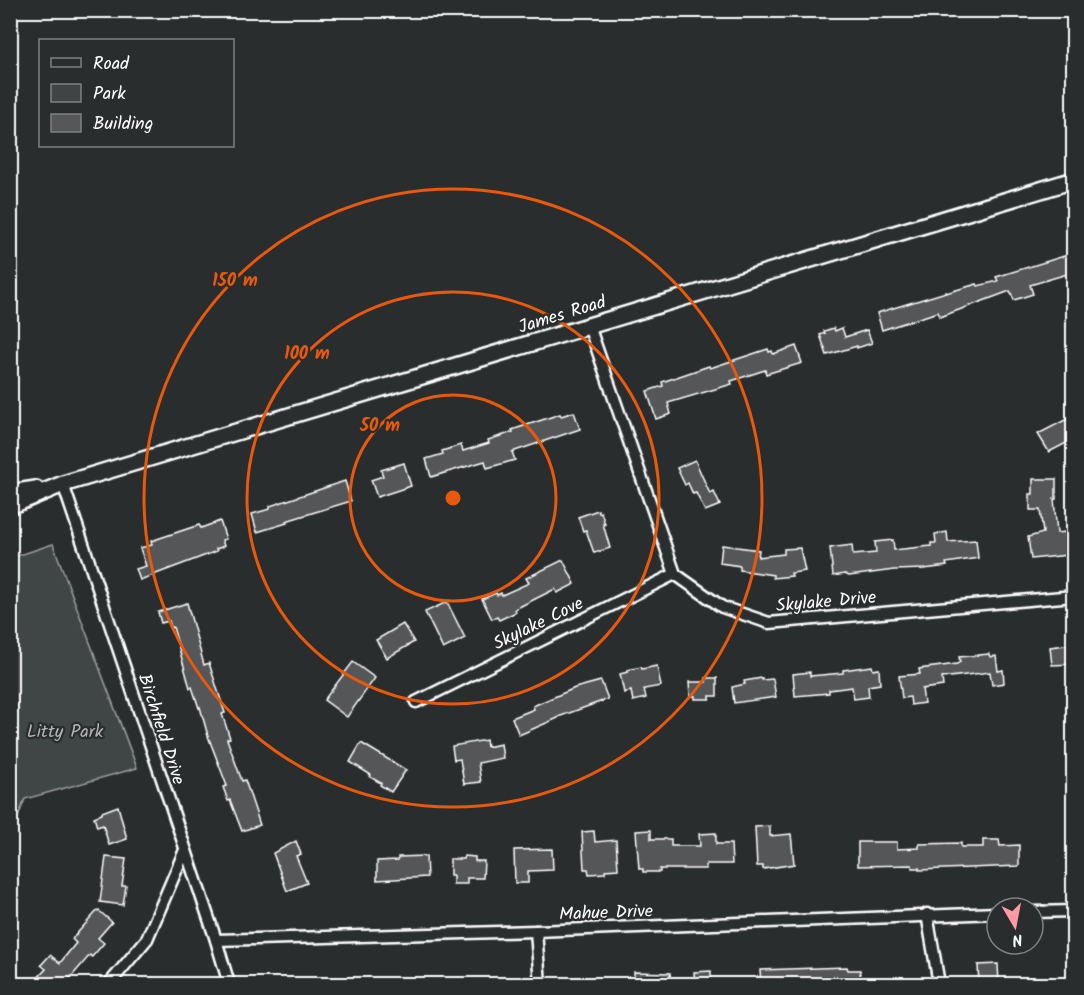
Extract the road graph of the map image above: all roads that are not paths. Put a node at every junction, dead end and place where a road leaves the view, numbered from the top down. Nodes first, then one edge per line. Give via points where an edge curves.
1 (1074, 180) edge
2 (590, 326) junction
3 (63, 484) junction
4 (10, 493) edge
5 (10, 506) edge
6 (675, 574) junction
7 (1074, 596) edge
8 (416, 702) dead end
9 (185, 849) junction
10 (1074, 911) edge
11 (1045, 912) edge
12 (985, 913) edge
13 (927, 914) junction
14 (536, 931) junction
15 (216, 940) junction
16 (109, 984) edge
17 (229, 984) edge
18 (540, 984) edge
19 (939, 984) edge

1 - 2 main road, James Road
2 - 3 main road, James Road
2 - 6 street
3 - 4 main road, James Road
3 - 5 main road, James Road
3 - 9 street, Birchfield Drive
6 - 7 street, Skylake Drive via 722,607 769,623
6 - 8 street, Skylake Cove
9 - 15 street, Birchfield Drive
9 - 16 street via 147,939
10 - 11 street
12 - 13 street, Mahue Drive
13 - 14 street, Mahue Drive
13 - 19 street
14 - 15 street, Mahue Drive
14 - 18 street
15 - 17 street, Birchfield Drive

